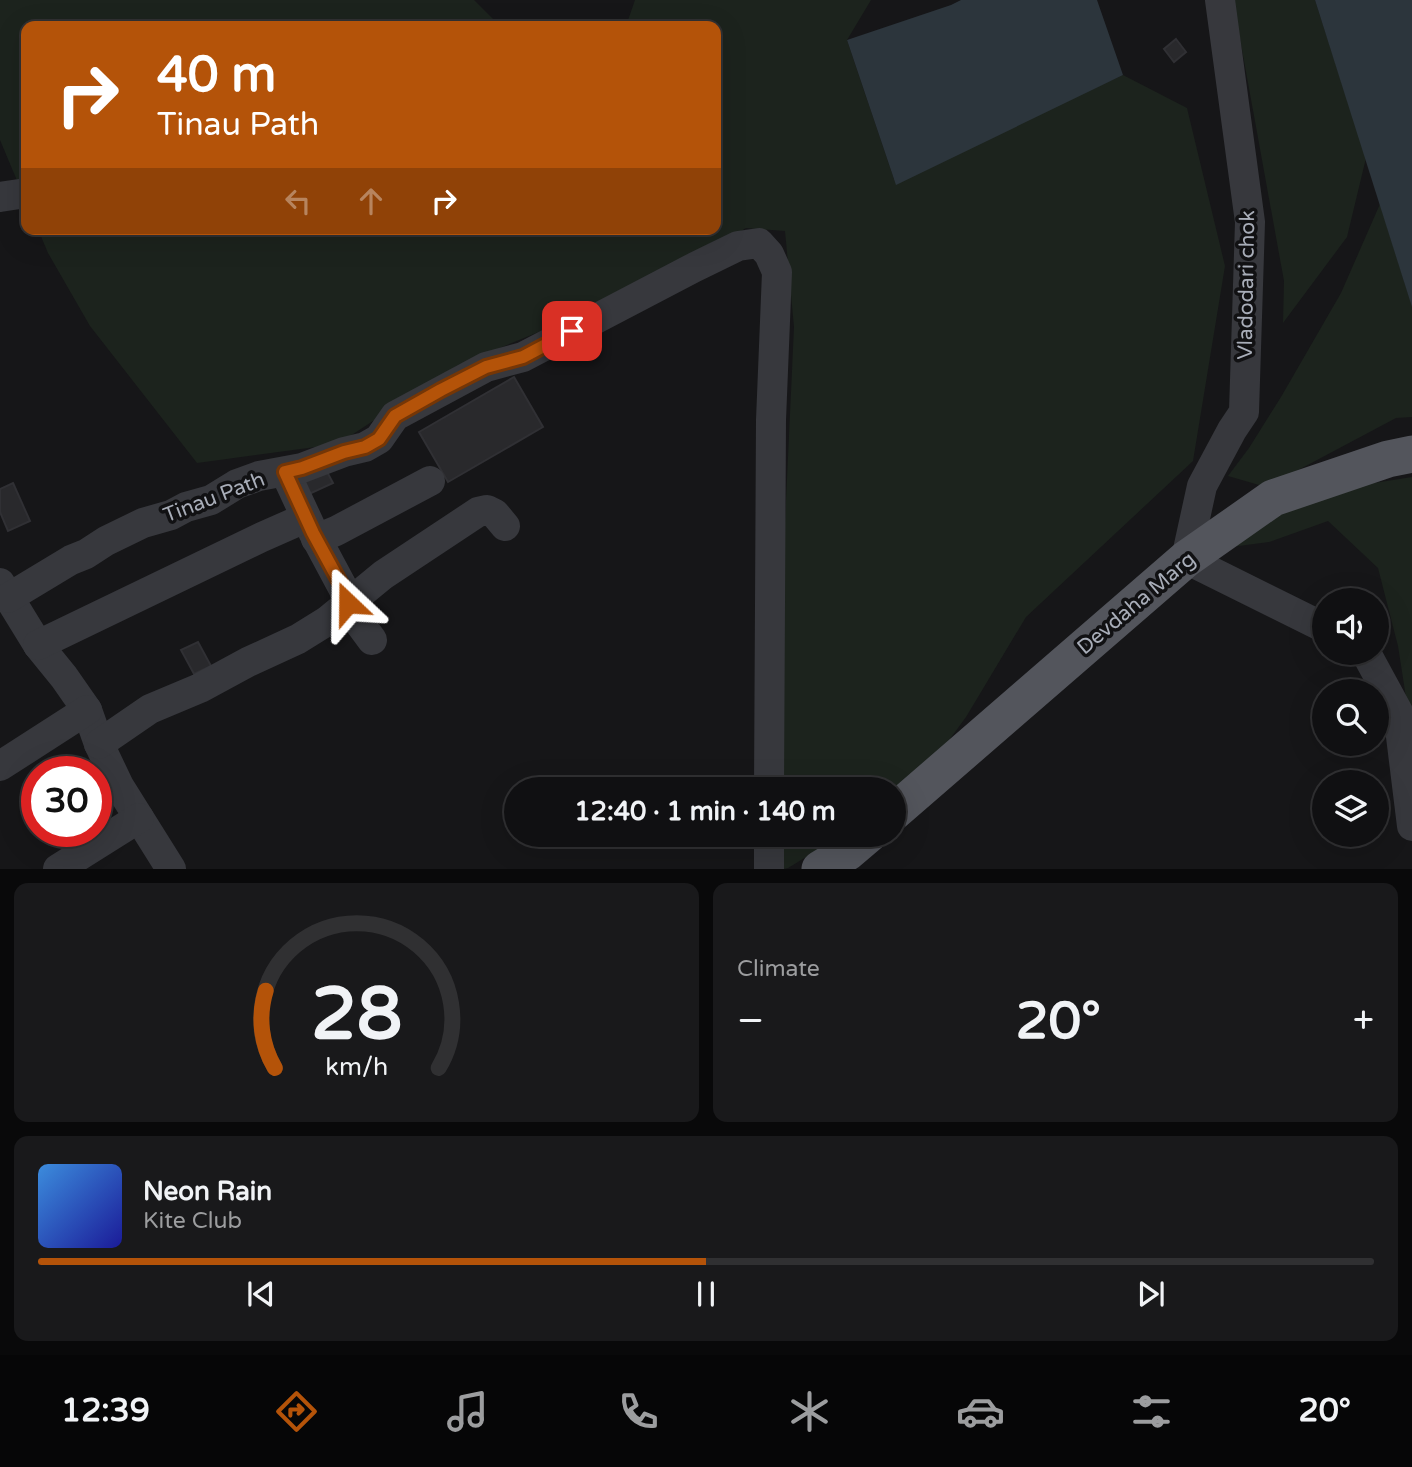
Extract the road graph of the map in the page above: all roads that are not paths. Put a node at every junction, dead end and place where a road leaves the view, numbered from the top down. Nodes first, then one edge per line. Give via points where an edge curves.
1 (1220, 0) edge
2 (21, 194) edge
3 (0, 197) edge
4 (1412, 454) edge
5 (285, 472) junction
6 (430, 481) dead end
7 (505, 526) dead end
8 (311, 528) junction
9 (1186, 559) junction
10 (4, 590) edge
11 (348, 603) junction
12 (1312, 622) edge
13 (372, 640) dead end
14 (37, 645) junction
15 (1373, 665) edge
16 (87, 710) junction
17 (99, 744) junction
18 (0, 766) edge
19 (769, 777) edge
20 (906, 802) edge
21 (139, 818) junction
22 (1412, 826) edge
23 (769, 847) edge
24 (854, 847) edge
25 (58, 869) edge
26 (171, 869) edge
27 (769, 869) edge
28 (820, 869) edge

1 - 9 street, Vladodari chok via 1250,222 1244,412 1202,486
2 - 3 street
4 - 9 main road, Devdaha Marg via 1273,498
5 - 8 street
5 - 10 street, Tinau Path via 259,476 211,500 143,523
5 - 19 street, Tinau Path via 365,447 379,439 395,416 441,390 486,367 523,357 738,246 759,243 776,272
6 - 8 street via 336,531
7 - 11 street via 495,514 478,512
8 - 11 street
8 - 14 street via 291,524
9 - 12 street
9 - 20 main road, Devdaha Marg
10 - 14 street
11 - 13 street
11 - 17 street via 298,639 150,709
14 - 16 street
15 - 22 street via 1398,712
16 - 17 street
16 - 18 street
17 - 21 street
21 - 25 street
21 - 26 street
23 - 27 street
24 - 28 main road

